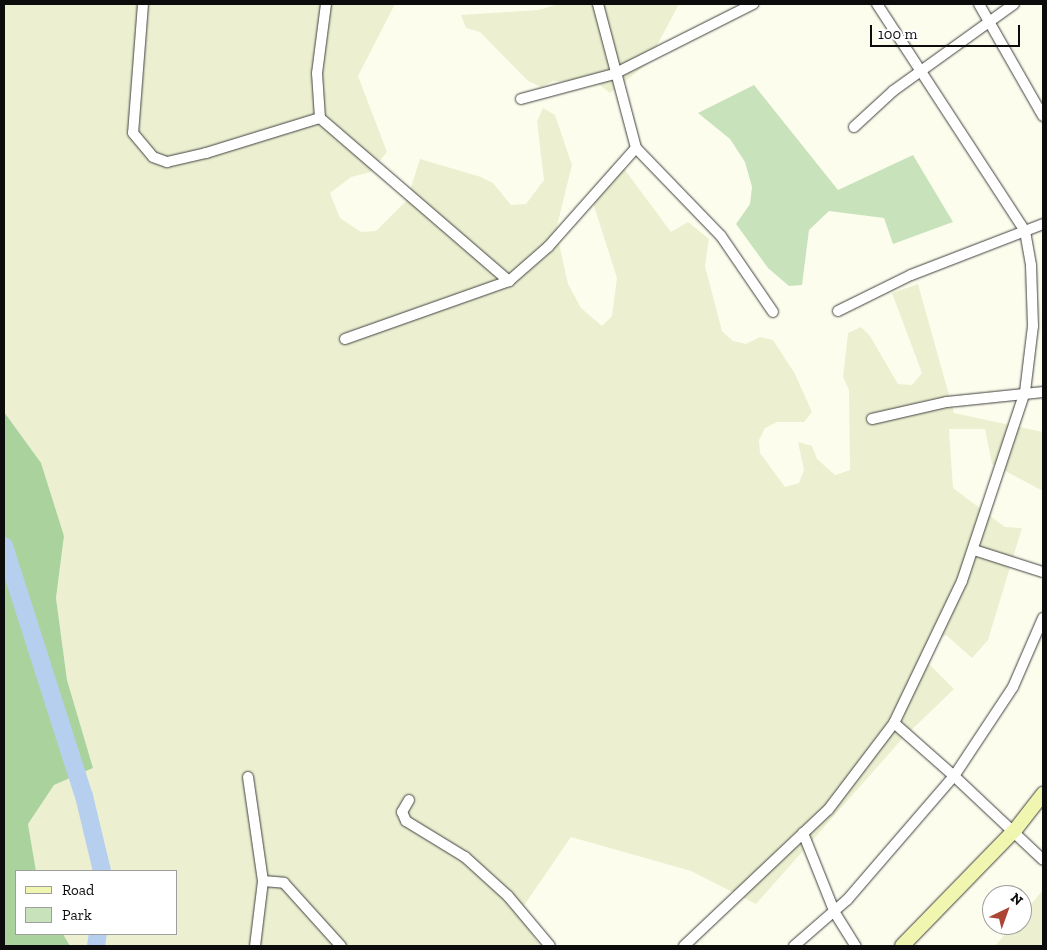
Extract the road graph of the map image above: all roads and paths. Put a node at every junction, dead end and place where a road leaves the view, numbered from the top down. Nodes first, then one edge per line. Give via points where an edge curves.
1 (143, 4) edge
2 (326, 4) edge
3 (598, 4) edge
4 (753, 4) edge
5 (877, 4) edge
6 (979, 4) edge
7 (1014, 4) edge
8 (988, 22) junction
9 (923, 71) junction
10 (614, 74) junction
11 (521, 99) dead end
12 (1043, 116) edge
13 (320, 118) junction
14 (854, 127) dead end
15 (636, 148) junction
16 (1043, 224) edge
17 (1025, 232) junction
18 (509, 281) junction
19 (838, 311) dead end
20 (774, 312) dead end
21 (345, 339) dead end
22 (1025, 392) junction
23 (1043, 392) edge
24 (872, 419) dead end
25 (974, 550) junction
26 (1043, 572) edge
27 (1043, 618) edge
28 (894, 723) junction
29 (954, 776) junction
30 (248, 777) dead end
31 (1043, 794) edge
32 (408, 800) dead end
33 (1015, 830) junction
34 (803, 833) junction
35 (1043, 860) edge
36 (263, 881) junction
37 (835, 913) junction
38 (255, 946) edge
39 (341, 946) edge
40 (550, 946) edge
41 (684, 946) edge
42 (794, 946) edge
43 (856, 946) edge
44 (902, 946) edge

1 - 13 street via 133,133 153,157 167,162 206,153
2 - 13 street via 317,73
3 - 10 street
4 - 10 street
5 - 9 street
6 - 8 street
7 - 8 street
8 - 9 street
8 - 12 street
9 - 14 street via 876,104
9 - 17 street
10 - 11 street
10 - 15 street
13 - 18 street
15 - 18 street via 548,247
15 - 20 street via 721,236
16 - 17 street
17 - 19 street via 911,275
17 - 22 street via 1033,326
18 - 21 street
22 - 23 street
22 - 24 street via 947,402
22 - 25 street
25 - 26 street
25 - 28 street via 941,631
27 - 29 street via 1013,687
28 - 29 street
28 - 34 street via 843,792
29 - 33 street
29 - 37 street
30 - 36 street
31 - 33 main road
32 - 40 street via 402,812 406,821 464,857 508,896
33 - 35 street
33 - 44 main road
34 - 37 street
34 - 41 street
36 - 38 street
36 - 39 street via 284,883
37 - 42 street
37 - 43 street

